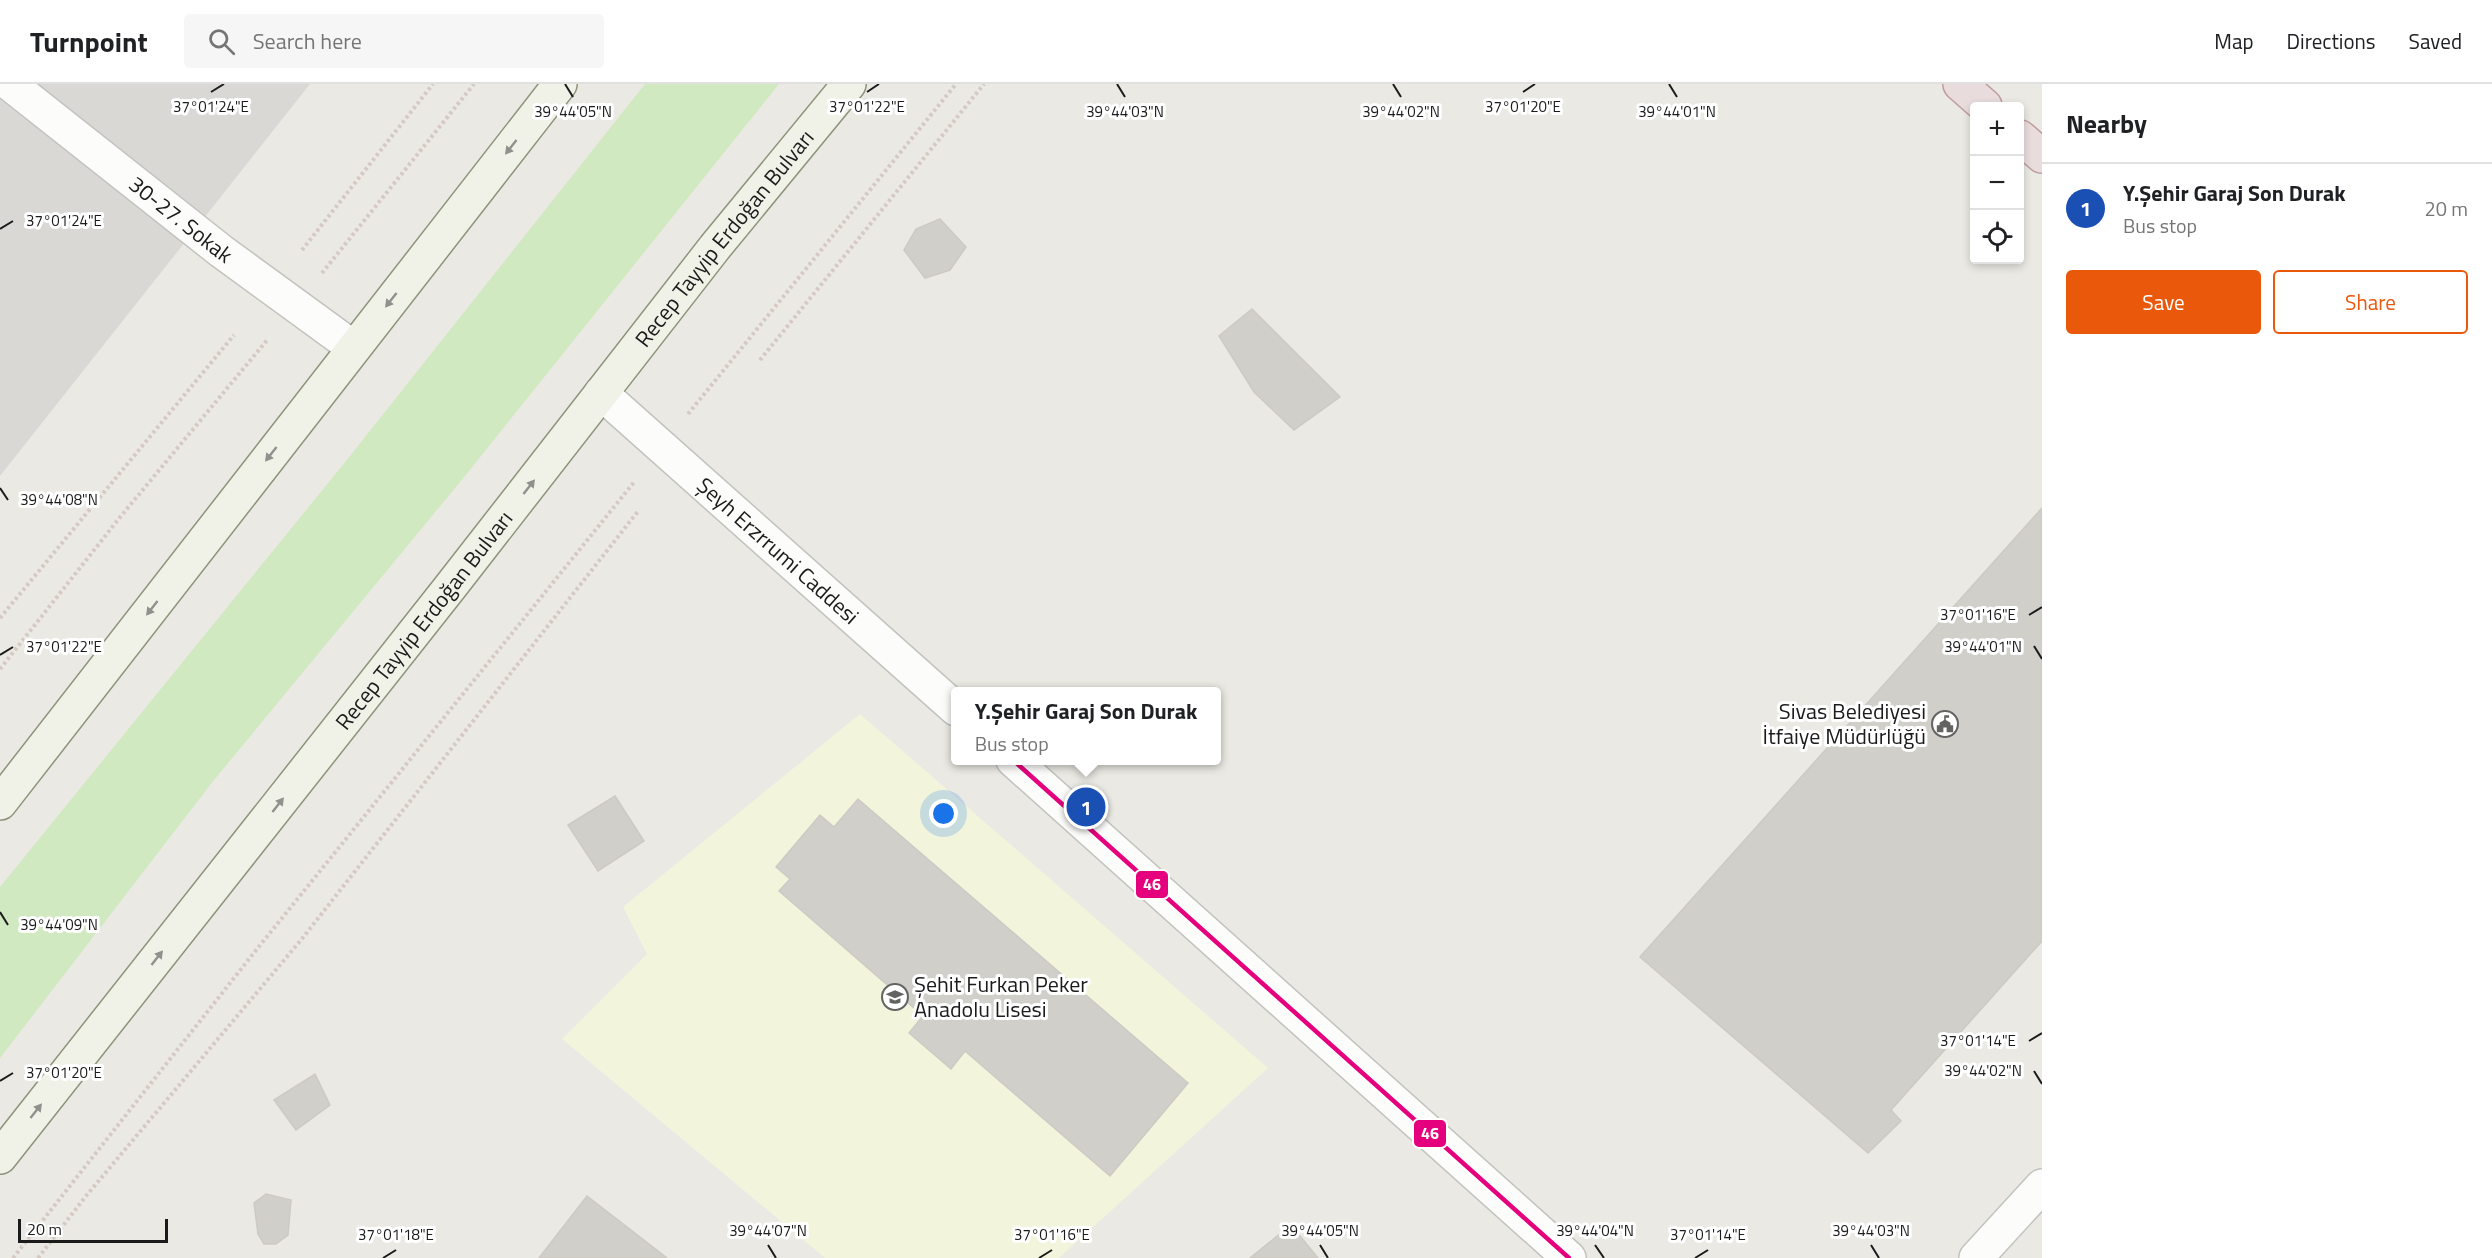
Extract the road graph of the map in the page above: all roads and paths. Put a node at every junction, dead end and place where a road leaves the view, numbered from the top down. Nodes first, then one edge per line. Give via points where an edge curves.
1 (10, 84) edge
2 (433, 84) edge
3 (474, 84) edge
4 (560, 84) edge
5 (849, 84) edge
6 (956, 84) edge
7 (984, 84) edge
8 (1960, 84) edge
9 (1980, 102) edge
10 (2024, 141) edge
11 (2042, 156) edge
12 (302, 250) dead end
13 (296, 305) junction
14 (234, 335) dead end
15 (354, 348) junction
16 (760, 360) dead end
17 (602, 393) junction
18 (662, 447) junction
19 (639, 510) dead end
20 (0, 618) edge
21 (0, 669) edge
22 (951, 705) edge
23 (1019, 765) edge
24 (0, 803) edge
25 (0, 1157) edge
26 (2042, 1186) edge
27 (13, 1258) edge
28 (38, 1258) edge
29 (1569, 1258) edge
30 (1976, 1258) edge

1 - 13 street, 30-27. Sokak via 221,251
2 - 12 path
3 - 13 path
4 -> 15 street
5 - 17 street, Recep Tayyip Erdoğan Bulvarı
6 - 18 path
7 - 16 path
8 - 9 highway
10 - 11 highway
13 - 15 street, 30-27. Sokak
13 - 21 path
14 - 20 path
15 -> 24 street
17 - 18 street, Şeyh Erzrrumi Caddesi
25 -> 17 street, Recep Tayyip Erdoğan Bulvarı
18 - 22 street, Şeyh Erzrrumi Caddesi
18 - 27 path
19 - 28 path via 301,940
23 - 29 street
26 - 30 street

